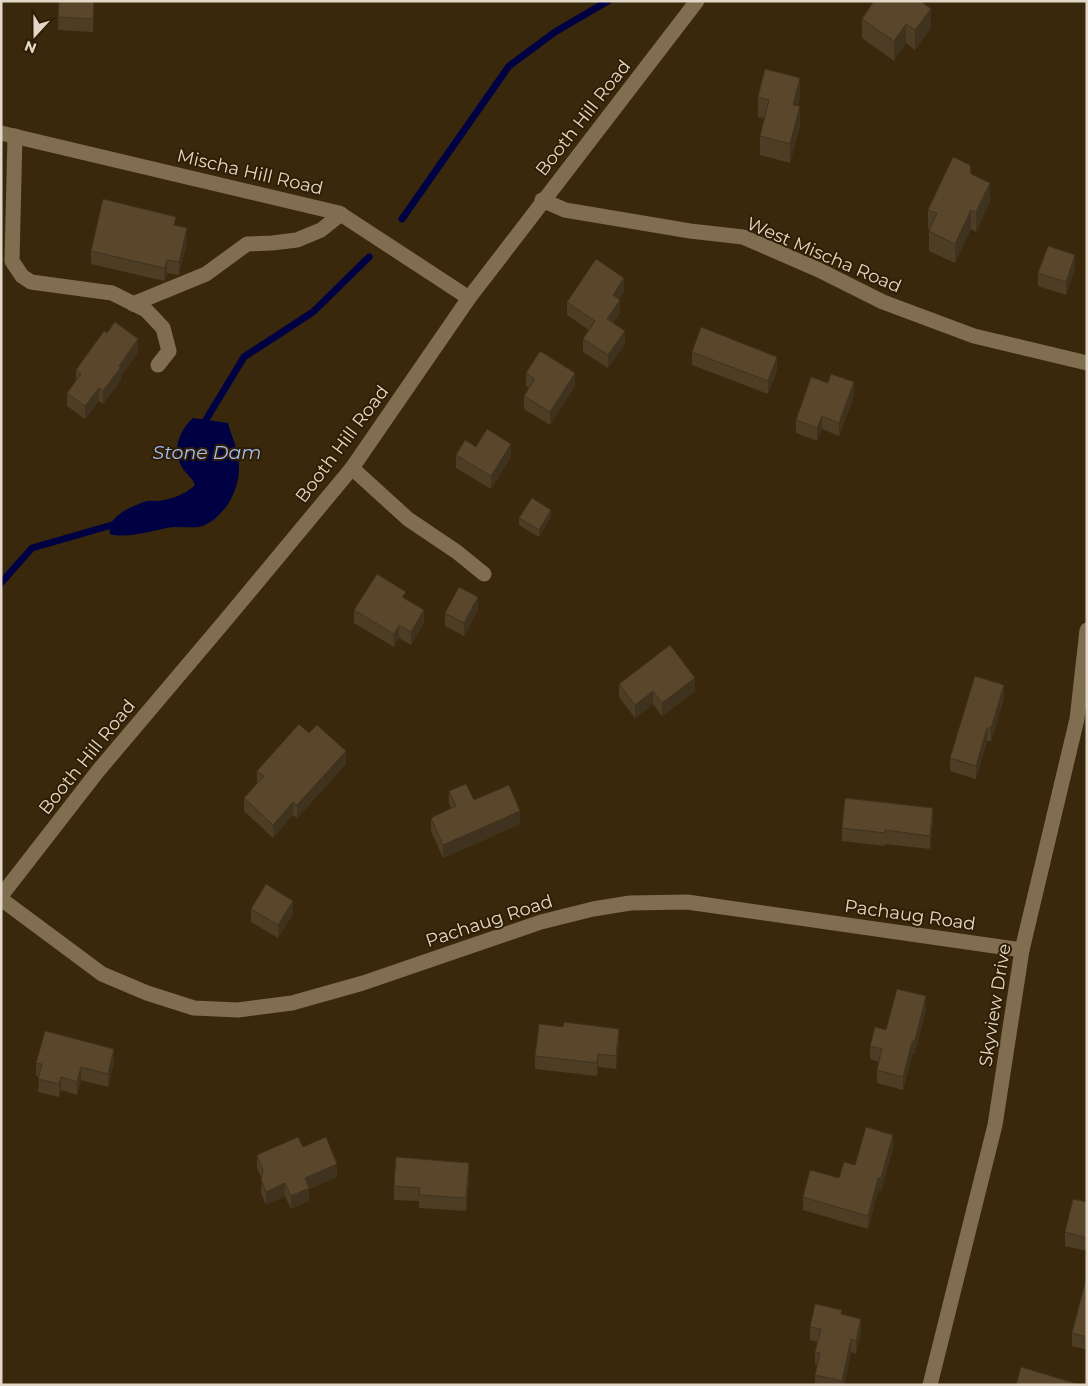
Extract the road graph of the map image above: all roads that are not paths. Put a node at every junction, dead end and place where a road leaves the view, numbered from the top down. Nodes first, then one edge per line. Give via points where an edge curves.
1 (697, 1) edge
2 (8, 134) edge
3 (542, 200) junction
4 (341, 214) junction
5 (469, 298) junction
6 (133, 304) junction
7 (1087, 363) edge
8 (158, 365) dead end
9 (352, 468) junction
10 (484, 574) dead end
11 (1087, 630) edge
12 (1, 896) edge
13 (1, 900) edge
14 (1022, 950) junction
15 (930, 1385) edge

1 - 3 street, Booth Hill Road
2 - 4 street, Mischa Hill Road
2 - 6 street via 12,261 22,276 31,282 112,293
3 - 5 street, Booth Hill Road
3 - 7 street, West Mischa Road via 565,210 743,237 883,302 974,336
4 - 5 street, Mischa Hill Road
4 - 6 street via 321,230 297,240 247,244 206,274
5 - 9 street, Booth Hill Road
6 - 8 street via 146,310 163,328 169,351
9 - 10 street via 408,519
9 - 12 street, Booth Hill Road via 98,771
11 - 14 street, Skyview Drive via 1077,720
13 - 14 street, Pachaug Road via 102,974 194,1008 238,1010 292,1003 541,922 593,908 630,903 687,902
14 - 15 street, Skyview Drive via 995,1125

